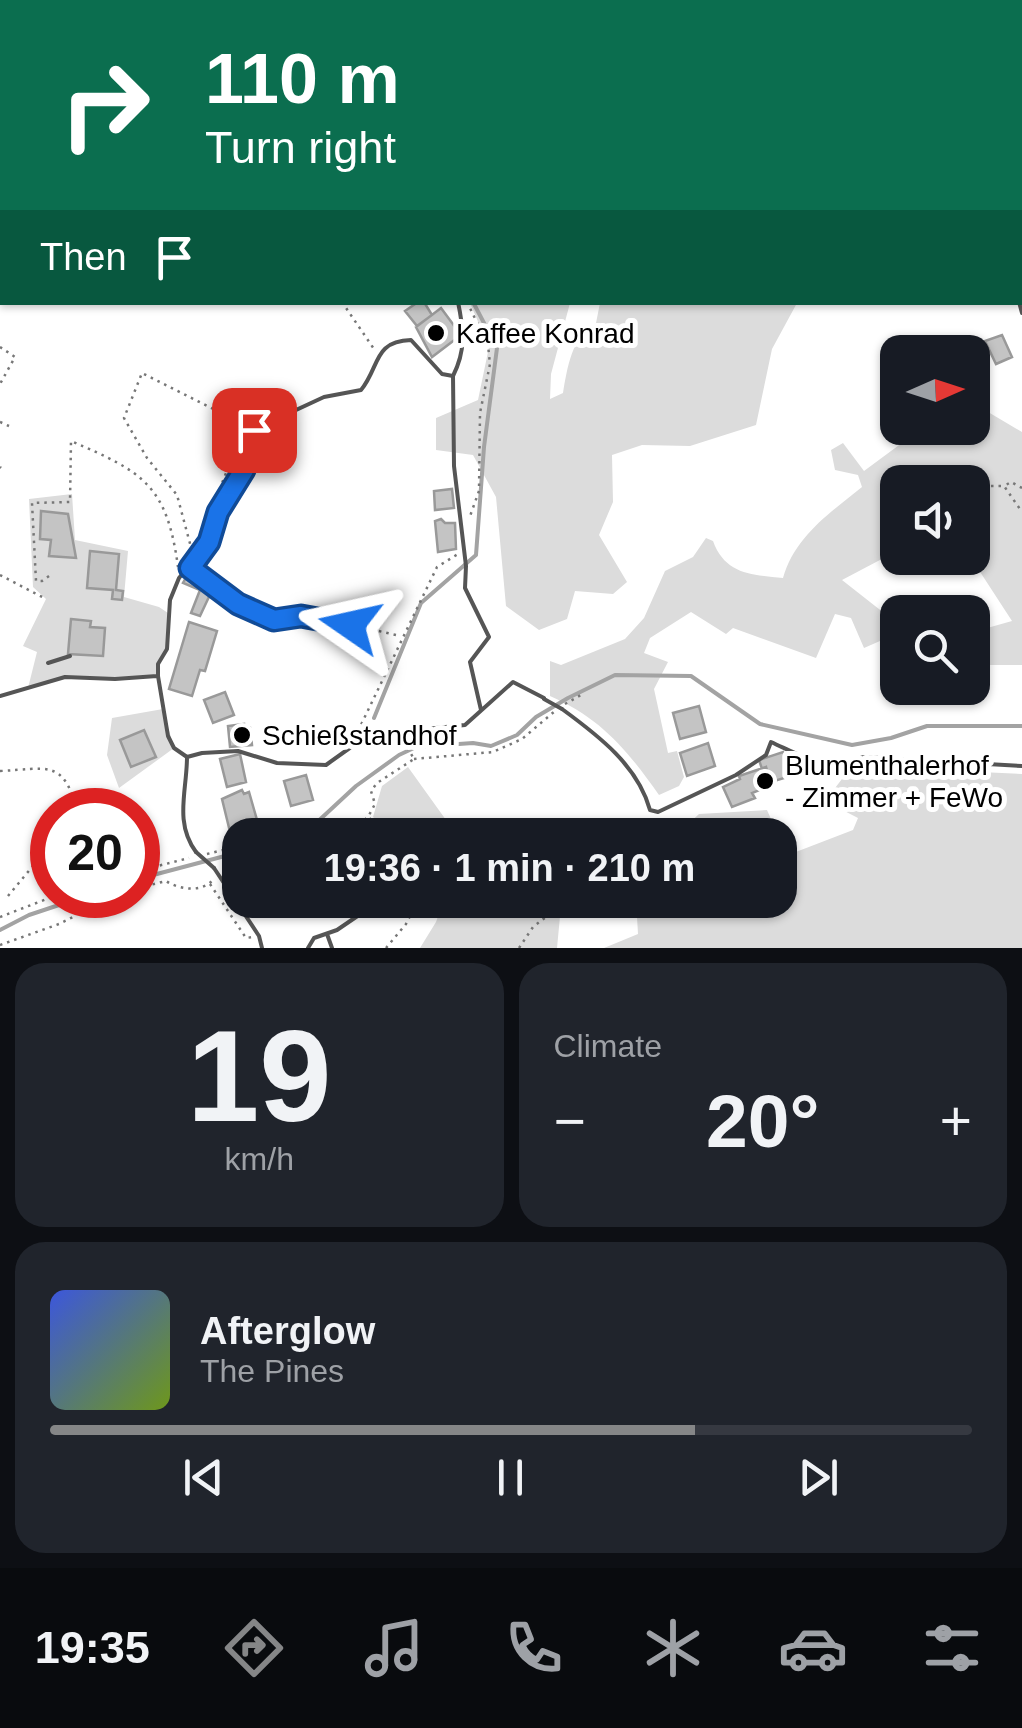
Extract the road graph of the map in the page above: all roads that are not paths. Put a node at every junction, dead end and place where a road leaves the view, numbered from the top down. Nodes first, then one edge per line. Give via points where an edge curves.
1 (459, 305) edge
2 (453, 376) junction
3 (191, 565) junction
4 (350, 625) road end
5 (70, 656) dead end
6 (48, 663) dead end
7 (158, 676) junction
8 (0, 696) edge
9 (481, 710) junction
10 (187, 757) junction
11 (1022, 766) edge
12 (355, 918) edge
13 (327, 934) junction
14 (262, 948) edge
15 (308, 948) edge
16 (332, 948) edge

1 - 2 lane via 465,336
2 - 3 lane via 442,374 412,340 396,340 378,355 360,390 324,396 254,430 244,470
2 - 9 lane via 465,588 489,637 470,662
3 - 4 lane via 238,604 274,620 301,616
3 - 7 lane via 170,600
5 - 6 lane
7 - 8 lane via 65,677
7 - 10 lane via 168,736
9 - 10 lane via 465,725 368,735 326,765 278,763 238,751
9 - 11 lane, bridge via 513,682 544,698 608,746 644,787 650,810 666,810 736,775 766,755 772,742 802,759 830,762 864,757
10 - 14 lane, bridge via 184,827
12 - 13 lane
13 - 15 lane
13 - 16 lane

